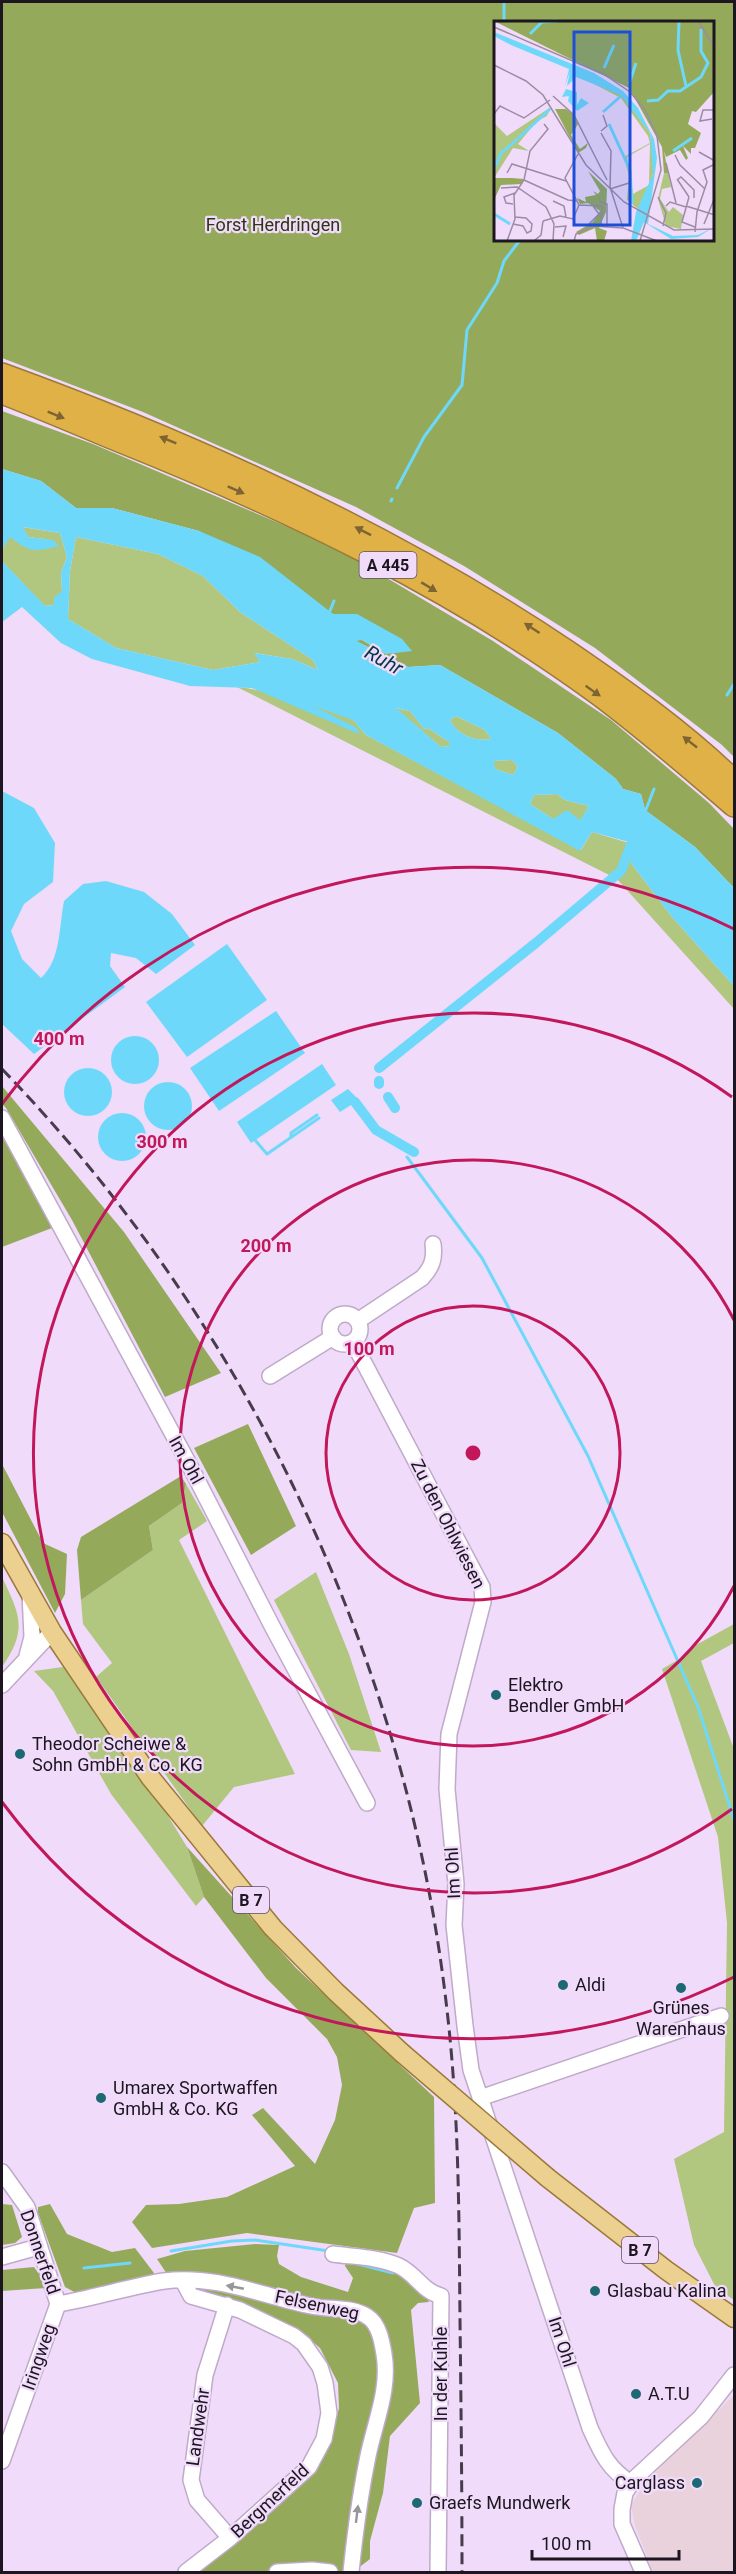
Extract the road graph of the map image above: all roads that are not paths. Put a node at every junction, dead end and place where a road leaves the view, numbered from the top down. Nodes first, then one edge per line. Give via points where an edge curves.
1 (2, 374) edge
2 (2, 393) edge
3 (735, 781) edge
4 (735, 806) edge
5 (2, 1118) edge
6 (433, 1244) dead end
7 (358, 1320) junction
8 (333, 1337) junction
9 (353, 1342) junction
10 (270, 1376) dead end
11 (2, 1543) edge
12 (30, 1594) junction
13 (52, 1632) junction
14 (26, 1659) junction
15 (2, 1685) edge
16 (447, 1789) joint
17 (367, 1803) dead end
18 (721, 2016) dead end
19 (480, 2098) junction
20 (2, 2172) edge
21 (38, 2247) junction
22 (333, 2254) dead end
23 (2, 2257) edge
24 (183, 2280) junction
25 (58, 2304) junction
26 (227, 2305) junction
27 (735, 2318) edge
28 (735, 2375) edge
29 (2, 2461) edge
30 (632, 2483) junction
31 (230, 2538) junction
32 (186, 2572) edge
33 (276, 2572) edge
34 (330, 2572) edge
35 (351, 2572) edge
36 (438, 2572) edge
37 (643, 2572) edge

3 -> 1 highway, A 445 via 608,679 415,558 302,500 189,449
2 -> 4 highway, A 445 via 181,465 292,515 404,573 521,642 597,693
5 - 17 street, Im Ohl
6 - 7 street via 431,1269
7 - 8 street via 351,1314 337,1316 331,1323
7 - 9 street via 360,1335
8 - 9 street via 344,1344
8 - 10 street
9 - 16 street, Zu den Ohlwiesen via 483,1587 483,1602 449,1734
11 - 12 main road, B 7
12 - 13 main road, B 7
12 - 14 street via 32,1637
13 - 14 street
13 - 27 main road, B 7, bridge via 150,1776 266,1919 336,1992 548,2178
14 - 15 street
16 - 19 street, Im Ohl via 456,1884 454,1924 471,2070
18 - 19 street
19 - 30 street, Im Ohl via 590,2428 607,2463
20 - 21 street, Donnerfeld via 27,2207
21 - 23 street
21 - 25 street, Donnerfeld
22 - 36 street, In der Kuhle via 398,2266 412,2274 424,2289 441,2296
24 - 25 street, Iringweg
24 - 26 street, Bergmerfeld via 191,2296
35 -> 24 street, Felsenweg via 357,2508 385,2395 385,2356 371,2318 240,2288
25 - 29 street, Iringweg
26 - 31 street, Landwehr via 205,2375 191,2480 197,2500
26 - 31 street, Bergmerfeld via 304,2344 326,2383 329,2413 324,2439 309,2467
28 - 30 street via 701,2417
30 - 37 street via 623,2500 621,2519
31 - 32 street, Bergmerfeld
33 - 34 street

